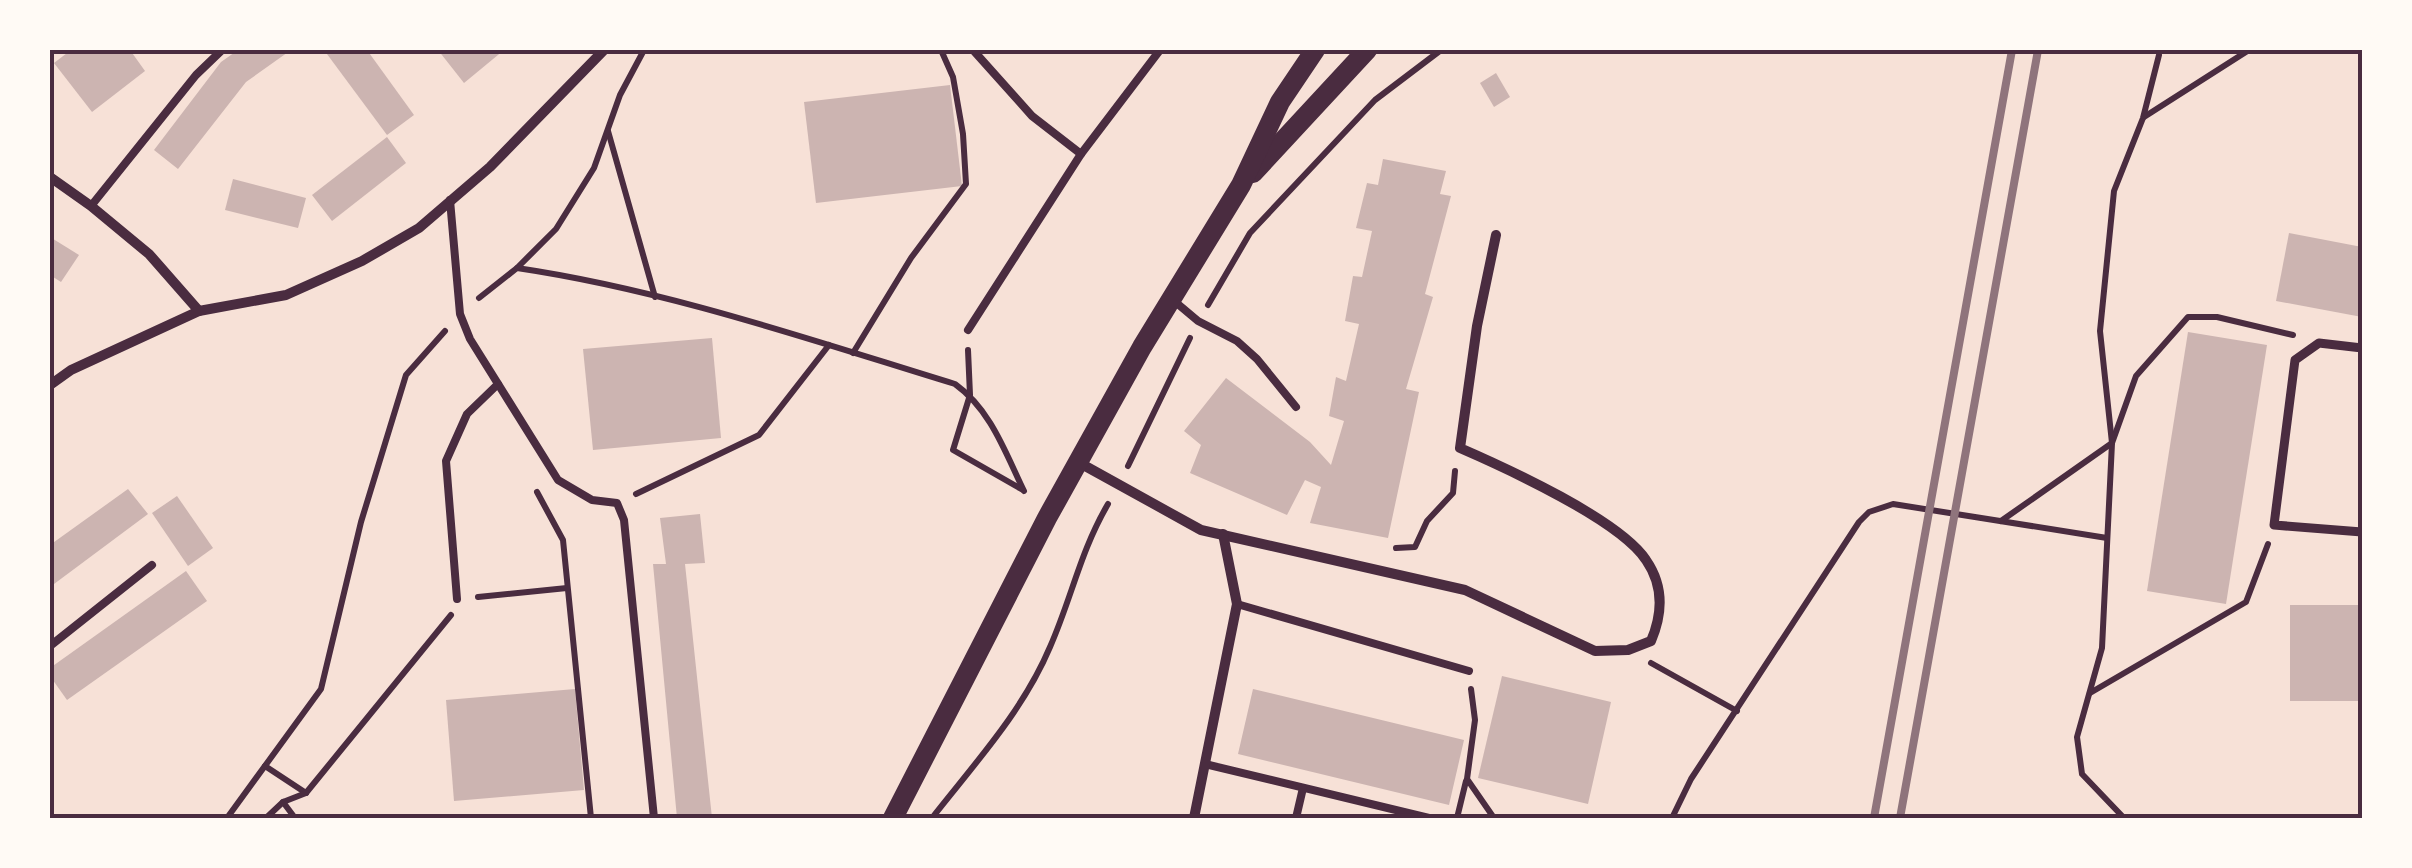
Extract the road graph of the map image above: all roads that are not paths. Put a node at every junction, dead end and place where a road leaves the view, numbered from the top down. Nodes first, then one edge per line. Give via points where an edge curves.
1 (222, 50) edge
2 (604, 50) edge
3 (973, 50) edge
4 (1160, 50) edge
5 (1315, 50) edge
6 (1367, 50) edge
7 (1081, 154) junction
8 (50, 177) edge
9 (1241, 185) junction
10 (450, 200) junction
11 (92, 206) junction
12 (1496, 235) dead end
13 (1172, 299) junction
14 (199, 312) junction
15 (968, 330) road end
16 (2362, 348) edge
17 (498, 384) junction
18 (50, 385) edge
19 (1296, 407) dead end
20 (1078, 462) junction
21 (2362, 532) edge
22 (1222, 534) junction
23 (152, 565) dead end
24 (458, 599) road end
25 (1238, 604) junction
26 (50, 646) edge
27 (1469, 672) road end
28 (1205, 764) junction
29 (1303, 788) junction
30 (654, 818) edge
31 (893, 818) edge
32 (1194, 818) edge
33 (1296, 818) edge
34 (1429, 818) edge

1 - 11 lane
2 - 10 street
3 - 7 lane via 1032,116
4 - 7 lane
5 - 9 main road via 1280,102
6 - 9 main road
7 - 15 lane
8 - 11 street
9 - 13 main road
10 - 14 street via 418,228 316,282 286,295
10 - 17 lane via 460,314
11 - 14 street via 150,254
12 - 22 street via 1460,448 1595,516 1645,557 1659,586 1660,620 1651,641 1596,652 1465,590
13 - 19 lane via 1238,341
13 - 20 main road
14 - 18 street
16 - 21 street via 2319,343 2295,360 2274,525
17 - 24 lane via 467,414 446,462
17 - 30 lane via 558,480 592,500 617,503 624,520
20 - 22 street via 1202,530
20 - 31 main road
22 - 25 street
23 - 26 lane
25 - 27 lane
25 - 28 street
28 - 29 lane
28 - 32 street
29 - 33 lane
29 - 34 lane

